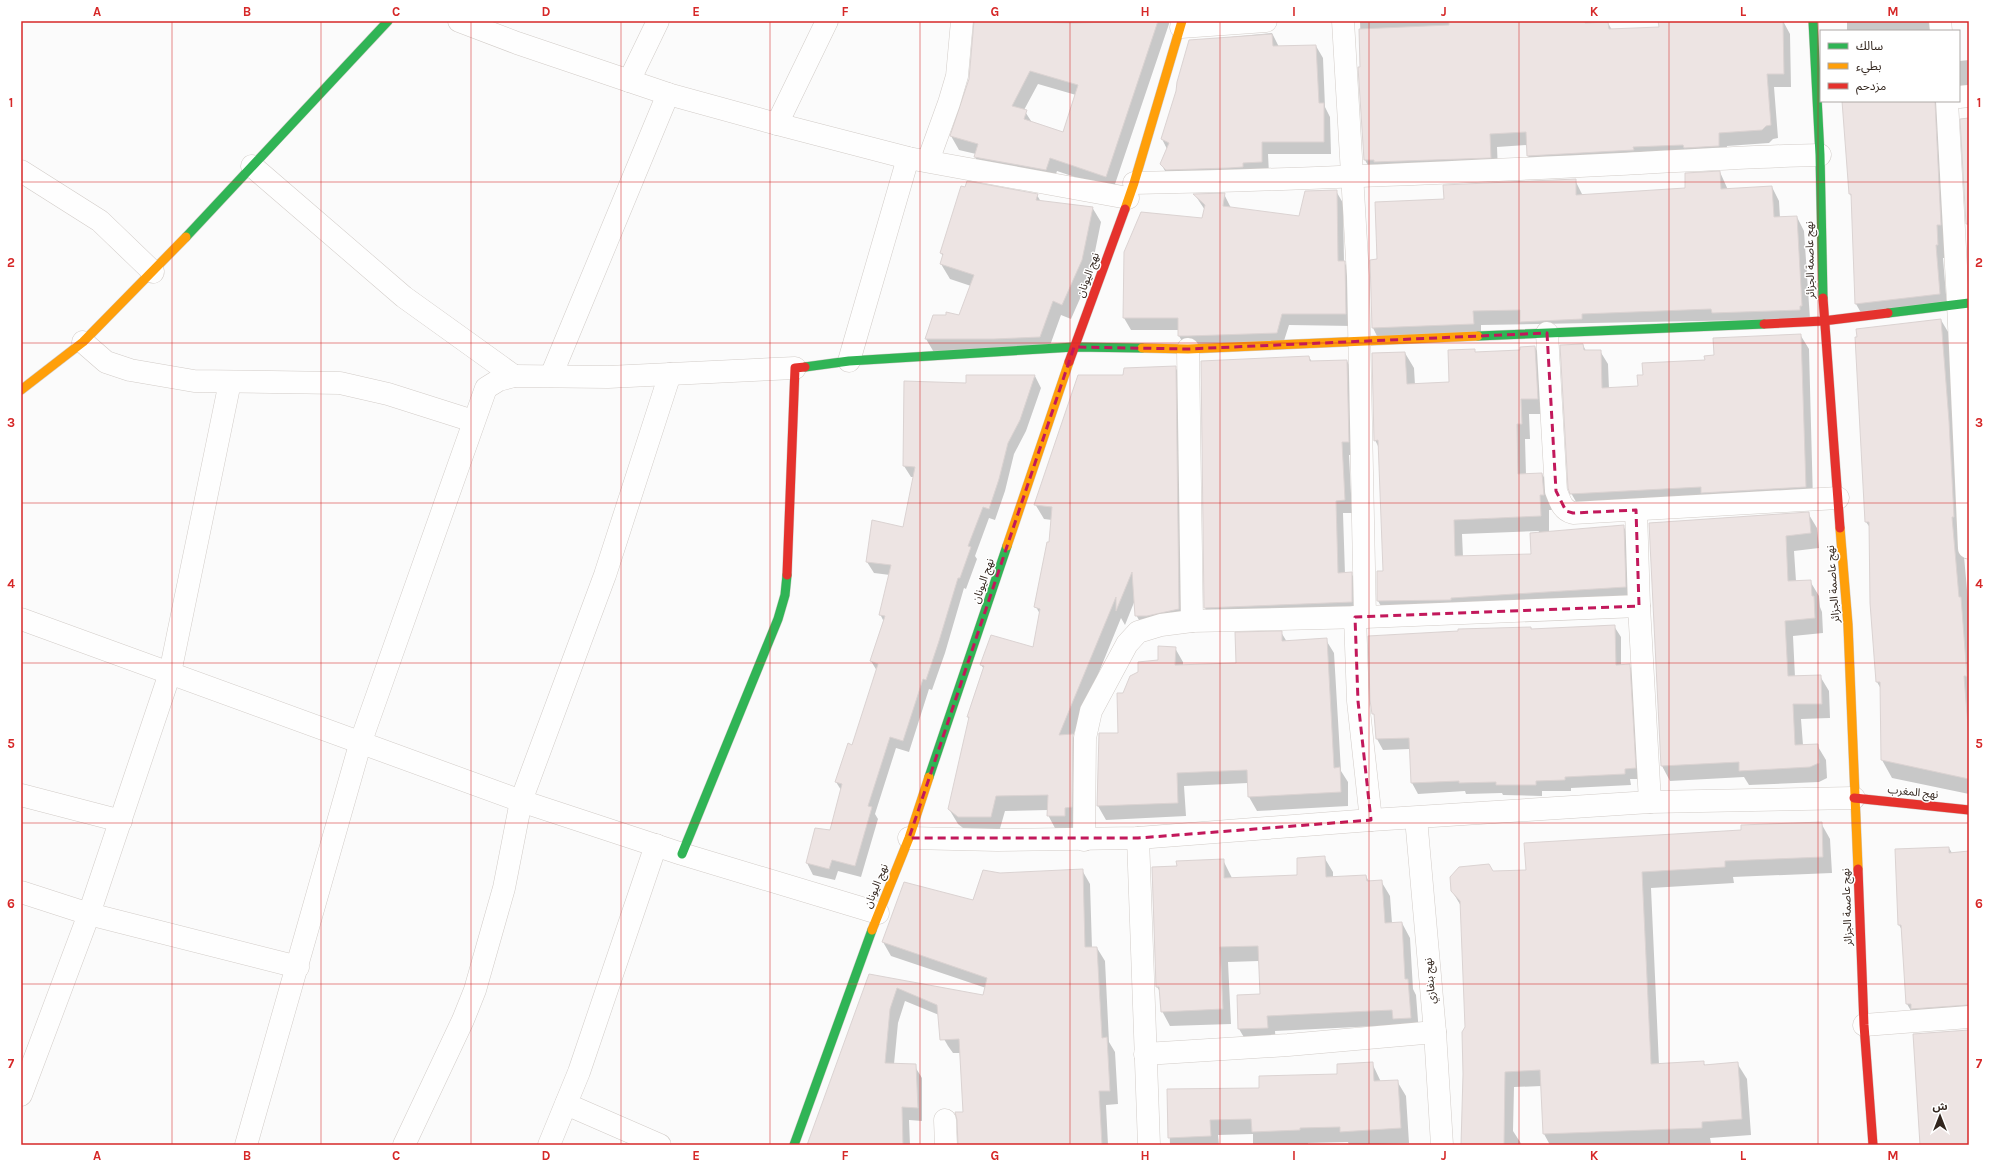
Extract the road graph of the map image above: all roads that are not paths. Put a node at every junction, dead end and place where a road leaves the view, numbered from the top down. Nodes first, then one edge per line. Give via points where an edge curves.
1 (388, 21) edge
2 (459, 21) edge
3 (658, 21) edge
4 (827, 21) edge
5 (962, 21) edge
6 (1266, 21) edge
7 (1343, 21) edge
8 (1813, 21) edge
9 (1182, 24) edge
10 (628, 81) junction
11 (668, 94) junction
12 (1947, 102) edge
13 (777, 124) junction
14 (1820, 155) junction
15 (918, 159) junction
16 (252, 166) junction
17 (21, 171) edge
18 (1352, 176) junction
19 (1131, 190) junction
20 (153, 272) junction
21 (1964, 303) edge
22 (1823, 321) junction
23 (1547, 333) junction
24 (82, 342) junction
25 (1358, 342) junction
26 (1074, 347) junction
27 (1188, 349) junction
28 (849, 361) junction
29 (795, 368) junction
30 (670, 374) junction
31 (514, 376) junction
32 (551, 376) junction
33 (230, 382) junction
34 (21, 390) edge
35 (473, 421) junction
36 (1838, 498) junction
37 (1636, 510) junction
38 (1969, 548) edge
39 (1639, 606) junction
40 (1360, 617) junction
41 (21, 619) edge
42 (1192, 621) junction
43 (170, 673) junction
44 (361, 741) junction
45 (21, 795) edge
46 (1854, 798) junction
47 (521, 801) junction
48 (1650, 802) junction
49 (1969, 810) edge
50 (1416, 818) junction
51 (1371, 820) junction
52 (120, 821) junction
53 (910, 838) junction
54 (1138, 838) junction
55 (1084, 840) junction
56 (656, 845) junction
57 (682, 854) junction
58 (21, 892) edge
59 (878, 913) junction
60 (89, 914) junction
61 (298, 967) junction
62 (1969, 1017) edge
63 (1864, 1025) junction
64 (1435, 1032) junction
65 (1145, 1054) junction
66 (21, 1095) edge
67 (566, 1104) junction
68 (945, 1120) dead end
69 (246, 1145) edge
70 (404, 1145) edge
71 (549, 1145) edge
72 (660, 1145) edge
73 (794, 1145) edge
74 (946, 1145) edge
75 (1149, 1145) edge
76 (1442, 1145) edge
77 (1873, 1145) edge

1 - 16 street
2 - 10 street via 517,44
3 - 10 street
4 - 13 street
5 - 15 street via 957,76 949,103
6 - 9 street
7 - 18 street
8 - 14 street, نهج عاصمة الجزائر
9 - 19 street, نهج اليونان
10 - 11 street
11 - 13 street
11 - 32 street
12 - 21 street
13 - 15 street
14 - 18 street via 1746,156
14 - 22 street, نهج عاصمة الجزائر
15 - 19 street
15 - 28 street
16 - 20 street
16 - 31 street via 404,297
17 - 20 street via 100,221
18 - 19 street
18 - 25 street via 1358,276
19 - 26 street, نهج اليونان
20 - 24 street
21 - 22 street
21 - 38 street
22 - 23 street
22 - 36 street, نهج عاصمة الجزائر
23 - 25 street
23 - 37 street via 1556,492 1561,504 1566,512 1573,513
24 - 33 street via 106,362 130,370 194,381
24 - 34 street
25 - 27 street
25 - 40 street
26 - 27 street
26 - 28 street
26 - 53 street, نهج اليونان
27 - 42 street
28 - 29 street
29 - 30 street
29 - 57 street via 785,595 778,619
30 - 32 street
30 - 47 street via 605,575
31 - 32 street
31 - 35 street via 499,380 486,388
33 - 35 street via 340,383 388,394
33 - 43 street
35 - 44 street
36 - 37 street
36 - 46 street, نهج عاصمة الجزائر via 1848,625
37 - 39 street
39 - 40 street
39 - 48 street
40 - 42 street
40 - 51 street via 1358,701
41 - 43 street
42 - 55 street via 1162,625 1138,632 1127,644 1091,711 1085,738
43 - 44 street
43 - 52 street
44 - 47 street
44 - 61 street
45 - 52 street
46 - 48 street
46 - 49 street, نهج المغرب
46 - 63 street, نهج عاصمة الجزائر
47 - 56 street
47 - 70 street via 504,888 475,990
48 - 50 street
50 - 51 street
50 - 64 street, نهج بنغازي
51 - 54 street
52 - 60 street
53 - 55 street
53 - 59 street, نهج اليونان
54 - 55 street
54 - 65 street
56 - 57 street
56 - 67 street via 580,1072
57 - 59 street
58 - 60 street
59 - 73 street, نهج اليونان
60 - 61 street
60 - 66 street
61 - 69 street
62 - 63 street
63 - 77 street, نهج عاصمة الجزائر
64 - 65 street
64 - 76 street, نهج بنغازي
65 - 75 street
67 - 71 street
67 - 72 street
68 - 74 street

